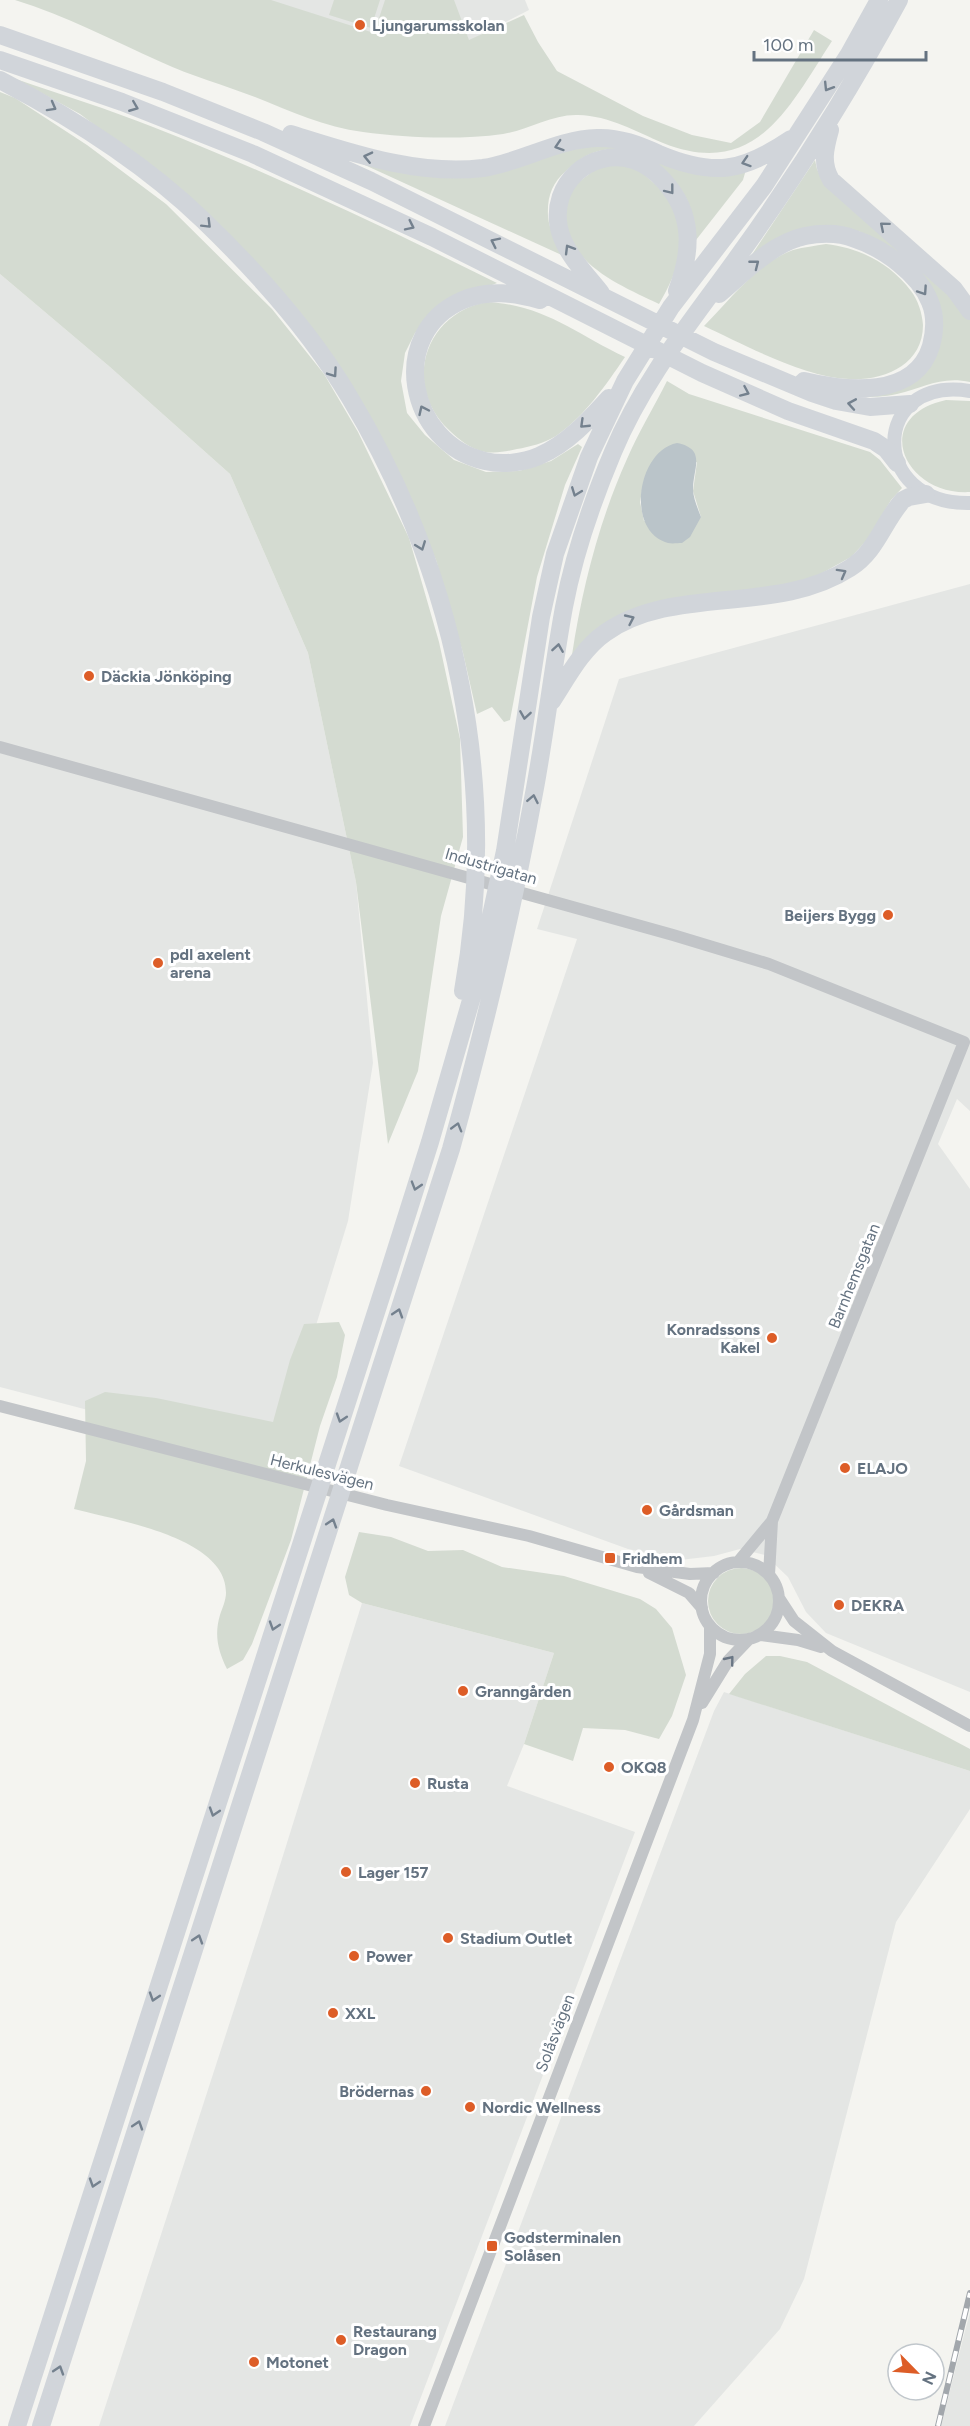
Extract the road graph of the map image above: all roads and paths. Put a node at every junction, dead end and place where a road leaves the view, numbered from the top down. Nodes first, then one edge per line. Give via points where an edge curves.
1 (879, 0) edge
2 (899, 0) edge
3 (0, 35) edge
4 (0, 60) edge
5 (0, 80) edge
6 (163, 92) junction
7 (835, 113) junction
8 (798, 135) junction
9 (604, 296) junction
10 (567, 307) junction
11 (670, 307) junction
12 (970, 311) edge
13 (694, 315) junction
14 (755, 370) junction
15 (625, 381) junction
16 (970, 391) edge
17 (910, 404) junction
18 (897, 463) junction
19 (926, 494) junction
20 (970, 503) edge
21 (548, 706) junction
22 (0, 747) edge
23 (480, 926) junction
24 (964, 1042) joint
25 (0, 1406) edge
26 (772, 1521) junction
27 (738, 1562) junction
28 (637, 1567) junction
29 (714, 1573) junction
30 (769, 1575) junction
31 (779, 1598) junction
32 (702, 1608) junction
33 (710, 1626) junction
34 (761, 1635) junction
35 (748, 1640) junction
36 (832, 1651) junction
37 (693, 1720) junction
38 (970, 1726) edge
39 (17, 2426) edge
40 (41, 2426) edge
41 (424, 2426) edge

1 -> 8 highway
2 - 7 highway
3 - 6 highway
4 -> 10 highway via 253,154 432,237
5 -> 23 highway via 57,109 131,160 201,218 250,267 300,326 350,397 401,493 436,588 462,687 474,763
8 -> 6 highway via 753,161 728,168 704,169 635,144 598,138 483,168 447,170 364,156
9 -> 6 highway via 371,181
12 -> 7 highway via 954,289 831,180 825,170 825,151
7 - 13 highway
8 - 11 highway via 744,213
9 -> 11 highway via 566,245 559,229 560,196 566,183 587,164 602,158 634,160 648,167 672,190 687,224 689,243
9 - 14 highway
15 -> 10 highway via 578,430 539,456 494,463 472,458 438,436 418,401 414,380 417,357 433,322 464,299 484,294 507,292
10 -> 18 highway via 788,411 874,441
11 - 15 highway
13 -> 14 highway via 759,260 782,246 804,236 831,234 854,238 878,250 905,270 929,300 934,335 929,352 911,376 873,388 854,388
21 -> 13 highway via 564,607 589,512 637,404
17 -> 14 highway via 850,405
15 -> 23 highway via 589,457 555,554 539,628 505,851
16 - 17 main road via 942,391
17 - 18 main road via 894,438
18 - 19 main road
19 - 20 main road via 947,502
21 -> 19 highway via 590,646 627,620 677,607 787,593 832,578 862,560 903,500
40 -> 21 highway via 450,1149 506,933
22 - 24 street, Industrigatan via 673,934 769,964
23 -> 39 highway via 478,976 430,1142
24 - 26 street, Barnhemsgatan
25 - 28 street, Herkulesvägen via 387,1505 529,1536
26 - 27 street, Barnhemsgatan
26 - 30 street, Barnhemsgatan
27 - 29 street
27 - 30 street via 755,1565
28 - 29 street, Herkulesvägen
28 - 32 street, Herkulesvägen via 682,1588
29 - 32 street via 702,1592
30 - 31 street
31 - 34 street via 775,1619
31 - 36 street via 794,1621
32 - 33 street
33 - 35 street via 727,1638
33 - 37 street, Solåsvägen via 708,1663
34 - 35 street
34 - 36 street via 798,1640
37 -> 35 street, Solåsvägen via 728,1661
36 - 38 street
37 - 41 street, Solåsvägen

